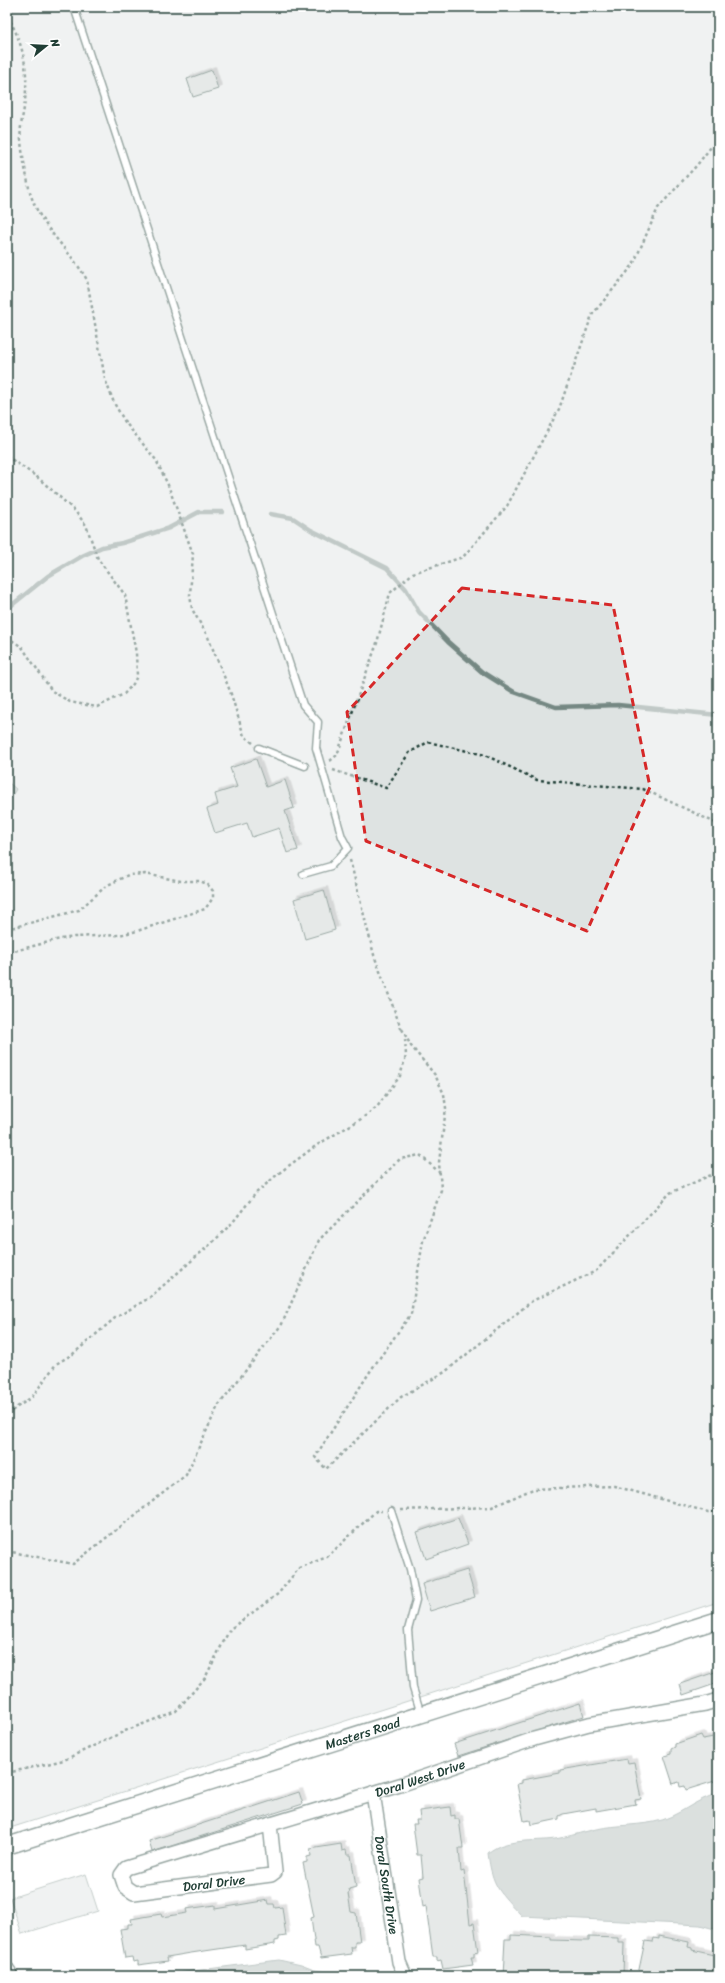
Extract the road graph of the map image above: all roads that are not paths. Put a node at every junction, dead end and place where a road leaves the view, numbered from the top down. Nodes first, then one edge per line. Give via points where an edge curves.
1 (74, 7) edge
2 (259, 748) road end
3 (305, 766) dead end
4 (303, 874) dead end
5 (391, 1511) road end
6 (718, 1620) edge
7 (718, 1700) edge
8 (421, 1714) junction
9 (372, 1793) junction
10 (270, 1824) junction
11 (7, 1846) edge
12 (124, 1870) joint
13 (7, 1971) edge
14 (9, 1976) edge
15 (405, 1976) edge

1 - 4 lane via 303,705 318,722 316,748 342,837 348,848 331,866
2 - 3 lane
5 - 8 lane via 410,1569 416,1600 408,1630 413,1688
6 - 8 street, Masters Road
7 - 9 street, Doral West Drive via 589,1724 534,1739
8 - 11 street, Masters Road
9 - 10 street, Doral West Drive
9 - 15 street, Doral South Drive via 400,1962
10 - 12 street, Doral West Drive
10 - 12 street, Doral Drive via 275,1872 269,1876 134,1893 125,1887 121,1875
13 - 14 street

